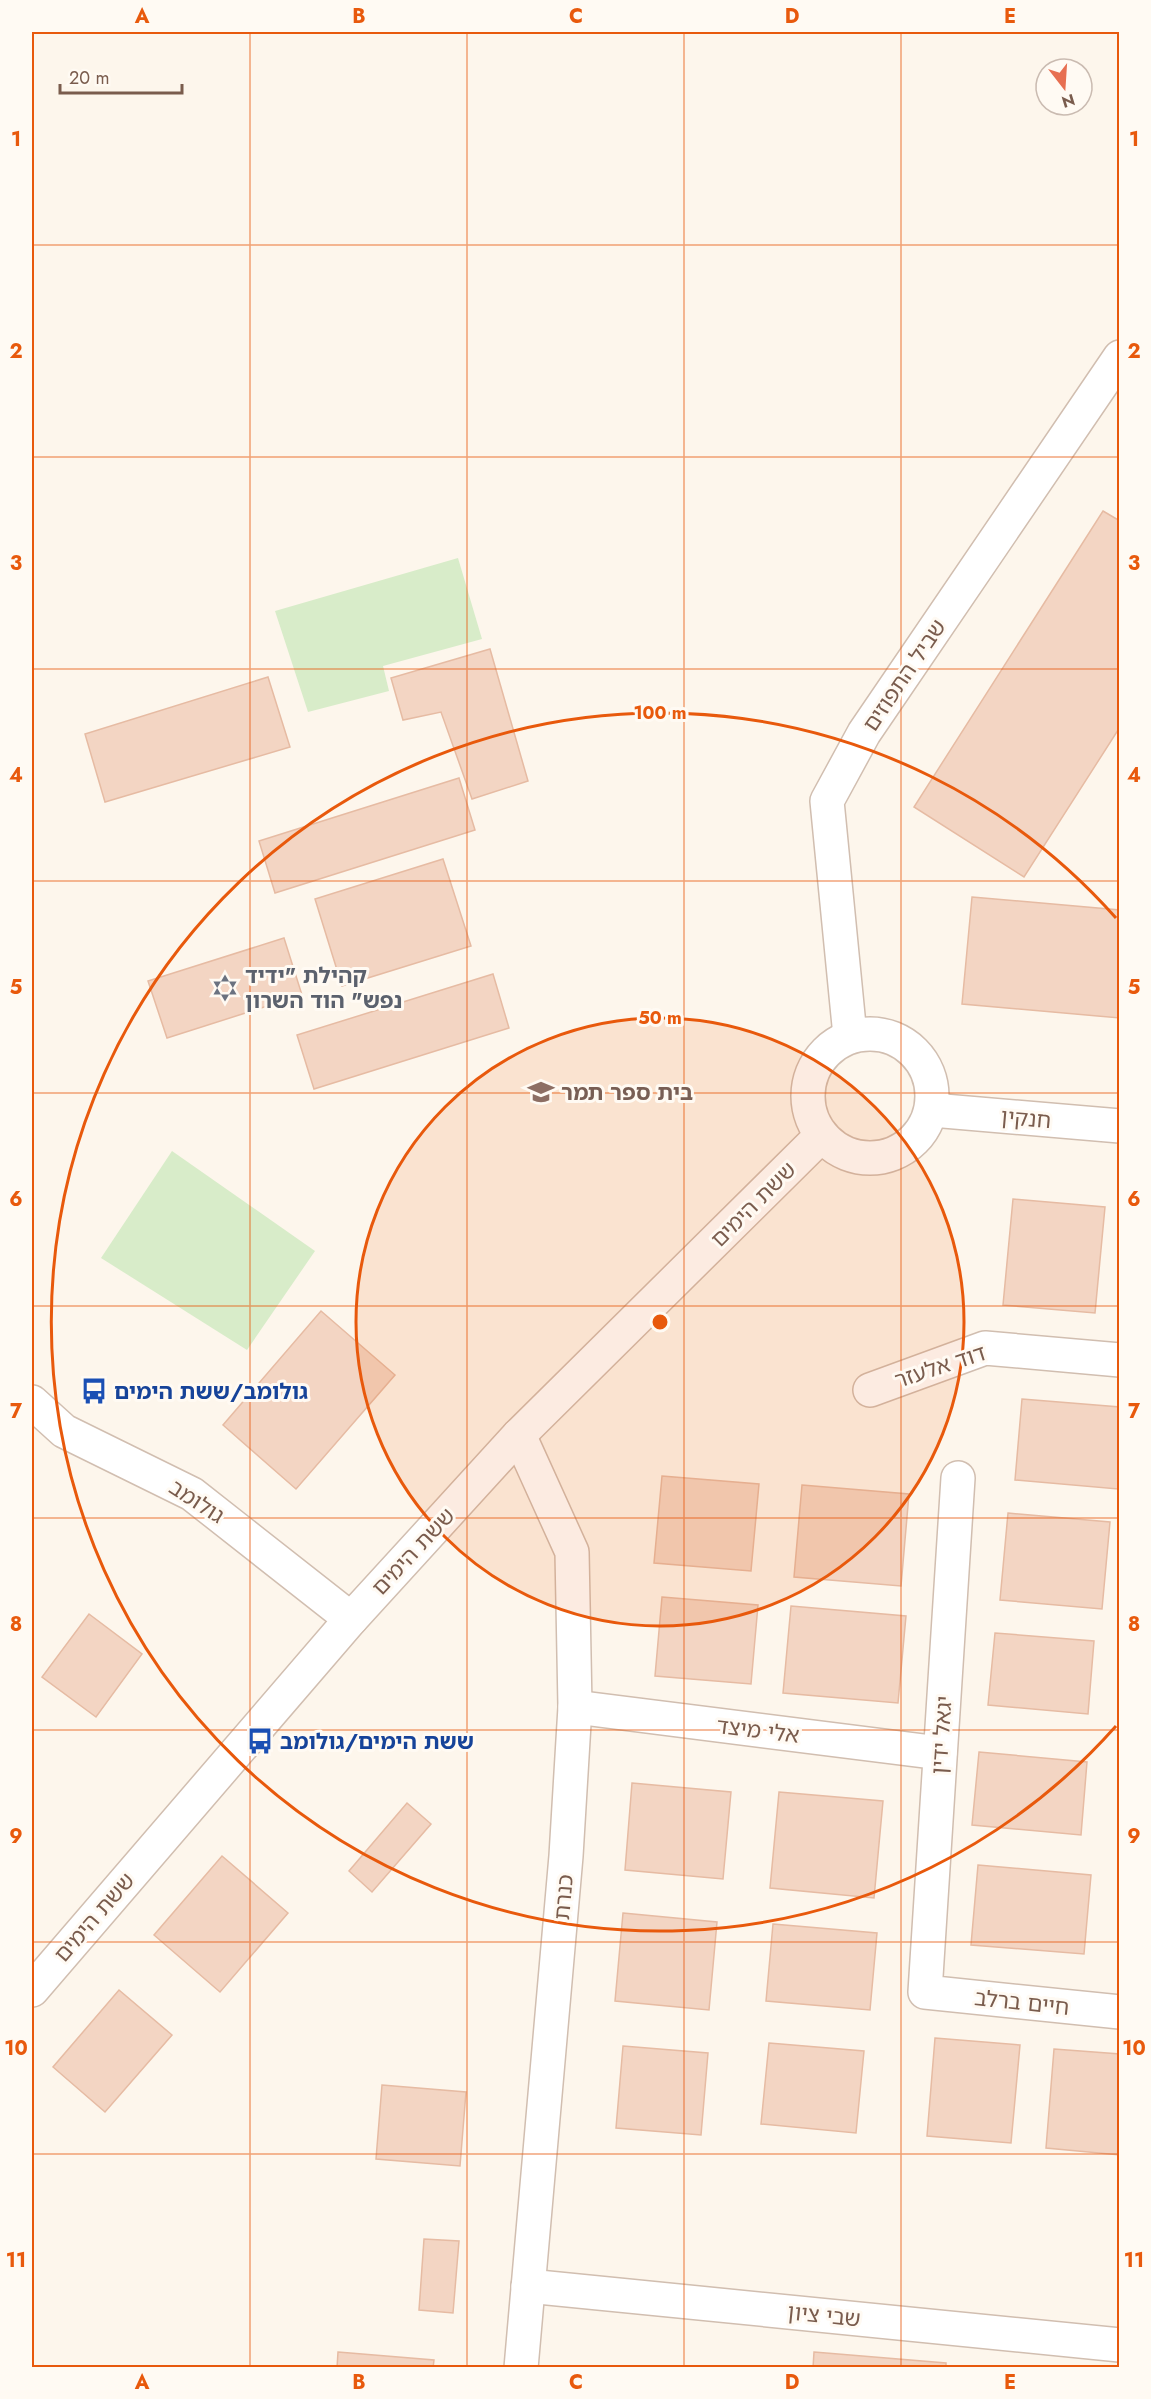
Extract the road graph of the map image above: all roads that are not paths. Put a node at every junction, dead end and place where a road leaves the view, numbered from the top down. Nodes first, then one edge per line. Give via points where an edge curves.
1 (1119, 357) edge
2 (850, 1036) junction
3 (932, 1110) junction
4 (1119, 1126) edge
5 (821, 1136) junction
6 (1119, 1360) edge
7 (870, 1390) dead end
8 (32, 1402) edge
9 (519, 1435) junction
10 (958, 1478) dead end
11 (351, 1619) junction
12 (575, 1707) junction
13 (940, 1754) junction
14 (32, 1990) edge
15 (925, 1992) joint
16 (1119, 2012) edge
17 (528, 2286) junction
18 (1119, 2345) edge
19 (521, 2367) edge

1 - 2 street, שביל התפוזים via 864,733 826,801
2 - 3 street via 874,1033 896,1039 914,1051 926,1067 933,1087
2 - 5 street via 831,1047 817,1063 809,1082 807,1103
3 - 4 street, חנקין
3 - 5 street via 921,1133 906,1149 886,1158 858,1158 838,1150
5 - 9 street, ששת הימים
6 - 7 street, דוד אלעזר via 985,1348
8 - 11 street, גולומב via 64,1431 192,1494
9 - 11 street, ששת הימים
9 - 12 street, כנרת via 572,1552
10 - 13 street, יגאל ידין
11 - 14 street, ששת הימים
12 - 13 street, אלי מיצד
12 - 17 street, כנרת via 566,1856
13 - 15 street, יגאל ידין
15 - 16 street, חיים ברלב
17 - 18 street, שבי ציון
17 - 19 street, כנרת

